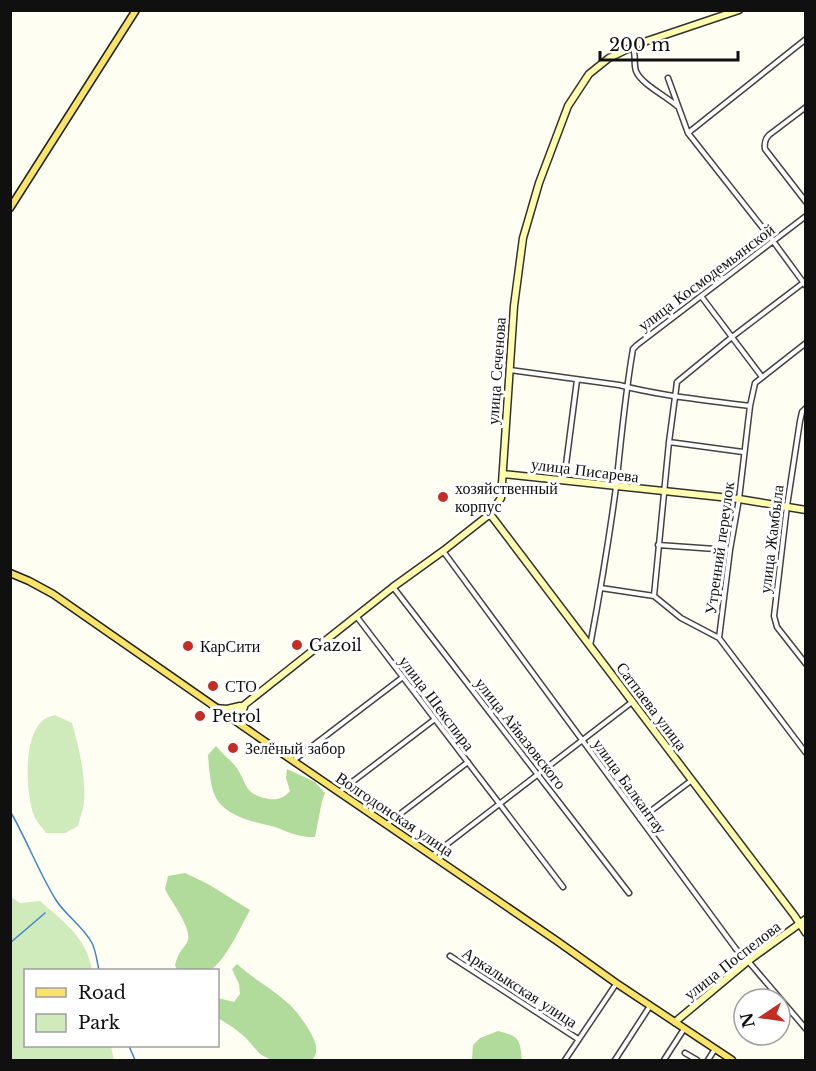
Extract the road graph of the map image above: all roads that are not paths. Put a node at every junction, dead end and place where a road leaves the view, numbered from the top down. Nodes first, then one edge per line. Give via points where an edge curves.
1 (136, 10) edge
2 (739, 10) edge
3 (806, 39) edge
4 (632, 47) junction
5 (668, 78) dead end
6 (806, 107) edge
7 (680, 109) junction
8 (688, 133) junction
9 (806, 202) edge
10 (10, 208) edge
11 (806, 216) edge
12 (773, 241) junction
13 (804, 285) edge
14 (701, 296) junction
15 (732, 337) junction
16 (806, 343) edge
17 (509, 370) junction
18 (762, 377) junction
19 (577, 380) junction
20 (627, 387) junction
21 (675, 396) junction
22 (750, 405) junction
23 (806, 408) edge
24 (669, 442) junction
25 (743, 452) junction
26 (503, 474) junction
27 (564, 481) junction
28 (616, 487) junction
29 (663, 492) junction
30 (739, 499) junction
31 (787, 506) junction
32 (806, 510) edge
33 (490, 514) junction
34 (658, 545) junction
35 (730, 550) junction
36 (443, 551) junction
37 (10, 573) edge
38 (393, 587) junction
39 (601, 588) junction
40 (654, 596) junction
41 (357, 617) junction
42 (719, 638) junction
43 (590, 648) junction
44 (806, 664) edge
45 (403, 677) junction
46 (632, 702) junction
47 (246, 704) junction
48 (215, 708) junction
49 (229, 717) junction
50 (435, 719) junction
51 (243, 726) junction
52 (582, 740) junction
53 (806, 753) edge
54 (293, 761) junction
55 (468, 762) junction
56 (537, 774) junction
57 (692, 780) junction
58 (339, 792) junction
59 (499, 803) junction
60 (640, 819) junction
61 (387, 824) junction
62 (432, 856) junction
63 (563, 887) dead end
64 (629, 893) dead end
65 (803, 921) edge
66 (806, 933) edge
67 (450, 956) dead end
68 (748, 961) junction
69 (616, 983) junction
70 (651, 1005) junction
71 (675, 1022) junction
72 (685, 1028) junction
73 (806, 1029) edge
74 (578, 1039) junction
75 (715, 1049) junction
76 (685, 1053) dead end
77 (565, 1060) edge
78 (615, 1060) edge
79 (664, 1060) edge
80 (697, 1060) edge
81 (708, 1060) edge
82 (732, 1060) edge

1 - 10 main road
2 - 4 street, улица Сеченова
3 - 8 street
4 - 7 street via 639,77
4 - 17 street, улица Сеченова via 589,74 559,128 523,238
5 - 7 street
6 - 9 street via 769,135 764,145
7 - 8 street
8 - 12 street
11 - 12 street, улица Космодемьянской
12 - 13 street
12 - 14 street, улица Космодемьянской
13 - 15 street
14 - 15 street
14 - 20 street, улица Космодемьянской via 633,349
15 - 18 street
15 - 21 street via 677,382
16 - 18 street, Утренний переулок
17 - 19 street
17 - 26 street, улица Сеченова
18 - 22 street, Утренний переулок via 755,383
19 - 20 street
19 - 27 street
20 - 21 street
20 - 28 street, улица Космодемьянской
21 - 22 street
21 - 24 street
22 - 25 street, Утренний переулок
23 - 31 street, улица Жамбыла via 800,421
24 - 25 street
24 - 29 street
25 - 30 street, Утренний переулок
26 - 27 street, улица Писарева
26 - 33 street, улица Сеченова via 501,498
27 - 28 street, улица Писарева
28 - 29 street, улица Писарева
28 - 39 street, улица Космодемьянской
29 - 30 street, улица Писарева
29 - 34 street
30 - 31 street, улица Писарева
30 - 35 street, Утренний переулок
31 - 32 street, улица Писарева
31 - 44 street, улица Жамбыла via 774,616 777,627
33 - 36 street, улица Сеченова
33 - 43 street, Сатпаева улица
34 - 35 street
34 - 40 street
35 - 42 street, Утренний переулок
36 - 38 street, улица Сеченова
36 - 52 street, улица Балкантау
37 - 48 main road, Волгодонская улица via 52,594
38 - 41 street, улица Сеченова
38 - 56 street, улица Айвазовского
39 - 40 street
39 - 43 street, улица Космодемьянской
40 - 42 street via 681,618
41 - 45 street, улица Шекспира
41 - 47 street, улица Сеченова
42 - 53 street, Утренний переулок
43 - 46 street, Сатпаева улица
45 - 50 street, улица Шекспира
45 - 54 street
46 - 52 street
46 - 57 street, Сатпаева улица
47 - 48 street
47 - 49 street, улица Сеченова
47 - 51 street via 241,714
48 - 49 main road, Волгодонская улица
49 - 51 main road, Волгодонская улица
50 - 55 street, улица Шекспира
50 - 58 street
51 - 54 main road, Волгодонская улица
52 - 56 street
52 - 60 street, улица Балкантау
54 - 58 main road, Волгодонская улица
55 - 59 street, улица Шекспира
55 - 61 street
56 - 59 street
56 - 64 street, улица Айвазовского
57 - 60 street
57 - 65 street, Сатпаева улица via 794,915
58 - 61 main road, Волгодонская улица
59 - 62 street
59 - 63 street, улица Шекспира
60 - 68 street, улица Балкантау
61 - 62 main road, Волгодонская улица
62 - 69 main road, Волгодонская улица
65 - 66 street, Сатпаева улица
65 - 68 street, улица Поспелова
67 - 74 street, Аркалыкская улица
68 - 71 street, улица Поспелова
68 - 73 street, улица Балкантау
69 - 70 main road, Волгодонская улица
69 - 74 street
70 - 71 main road, Волгодонская улица
70 - 78 street
71 - 72 main road, Волгодонская улица
72 - 75 main road, Волгодонская улица
72 - 79 street
74 - 77 street
75 - 81 street
75 - 82 main road, Волгодонская улица
76 - 80 street

